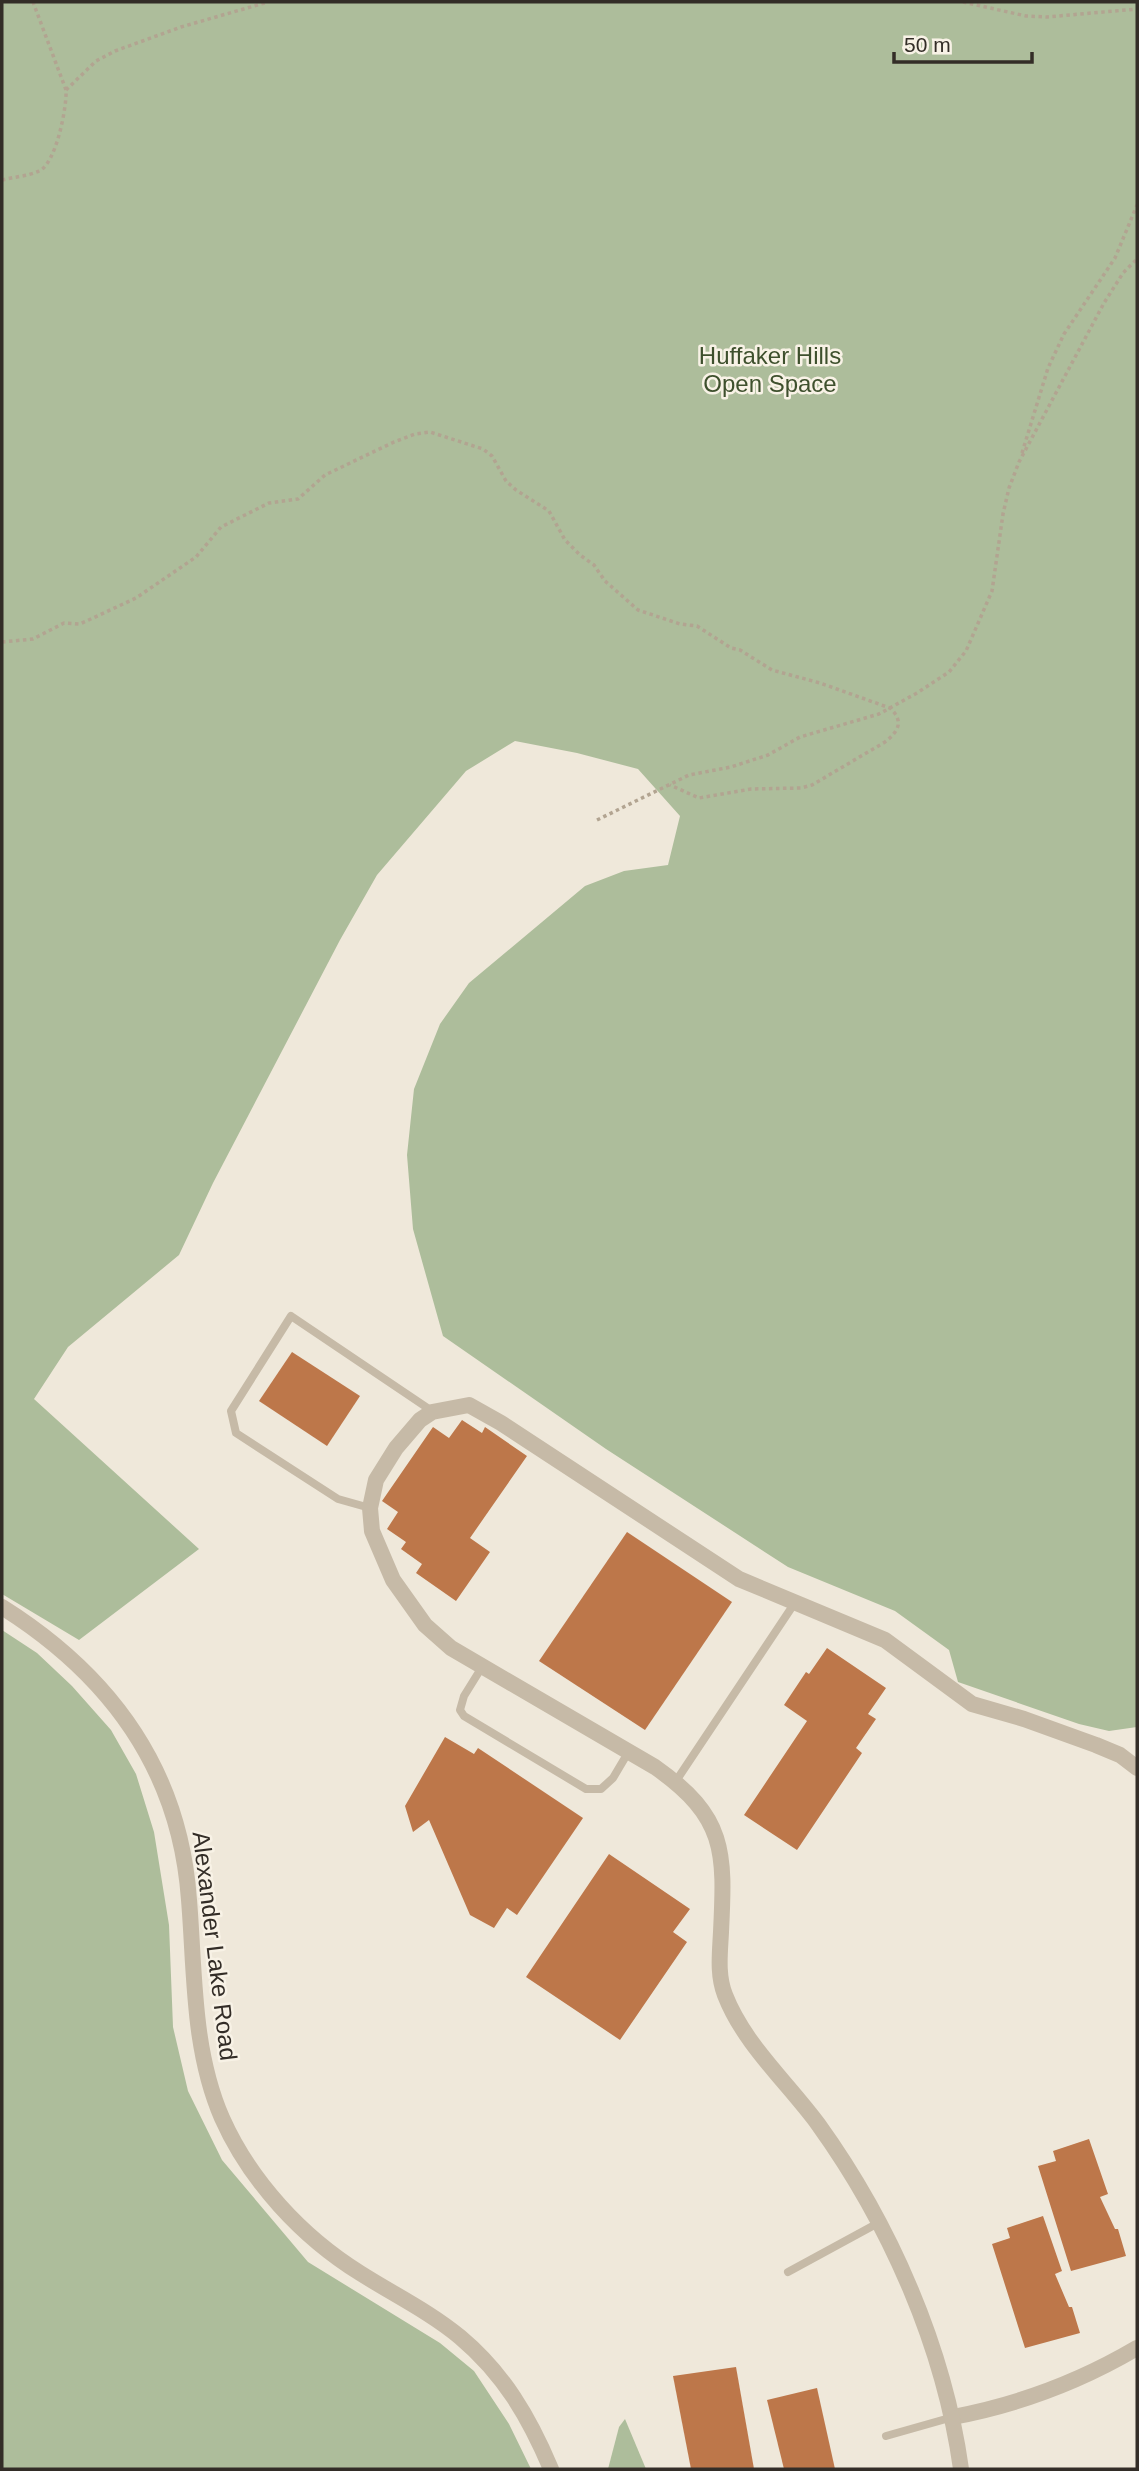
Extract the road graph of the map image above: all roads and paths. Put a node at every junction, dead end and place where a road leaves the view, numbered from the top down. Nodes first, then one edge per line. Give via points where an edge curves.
1 (33, 2) edge
2 (268, 2) edge
3 (963, 2) edge
4 (1137, 9) edge
5 (66, 90) junction
6 (2, 180) edge
7 (1137, 205) edge
8 (1137, 259) edge
9 (1019, 462) junction
10 (2, 642) edge
11 (890, 708) junction
12 (670, 785) junction
13 (597, 820) dead end
14 (432, 1412) junction
15 (370, 1508) junction
16 (796, 1601) junction
17 (2, 1607) edge
18 (482, 1667) junction
19 (629, 1752) junction
20 (1137, 1768) edge
21 (676, 1782) junction
22 (880, 2222) junction
23 (788, 2272) dead end
24 (1137, 2348) edge
25 (953, 2417) junction
26 (886, 2436) dead end
27 (551, 2469) edge
28 (961, 2469) edge

1 - 5 path
2 - 5 path via 115,51 96,61
3 - 4 path via 1047,17
5 - 6 path via 47,166
7 - 9 path via 1115,258 1064,334 1048,368
8 - 9 path via 1104,303
9 - 11 path via 1003,514 992,591 966,651 949,672
10 - 11 path via 33,639 64,623 79,624 136,598 196,557 221,527 270,503 298,499 325,475 394,442 430,432 492,456 506,481 549,511 565,540 638,610 697,626 772,670
11 - 12 path via 800,737 768,755 689,775
11 - 12 path via 900,722 896,733 812,785 699,798
12 - 13 path
14 - 15 street via 396,1448 376,1480
14 - 15 lane via 291,1317 231,1411 236,1433 338,1499
14 - 16 street via 470,1405 739,1579
15 - 18 street via 372,1531 393,1580 425,1625
16 - 20 street via 885,1640 972,1704 1096,1745
16 - 21 lane
17 - 27 street, Alexander Lake Road via 37,1631 104,1691 131,1725 168,1795 186,1871 200,2037 222,2118 244,2160 300,2227 357,2272 430,2315 491,2368 518,2401
18 - 19 street
18 - 19 lane via 464,1696 460,1710 464,1716 586,1789 601,1789
19 - 21 street
21 - 22 street via 702,1810 719,1844 723,1866 720,1972 733,2014 817,2123
22 - 23 lane
22 - 25 street via 906,2278
24 - 25 street via 1032,2396
25 - 26 lane
25 - 28 street

